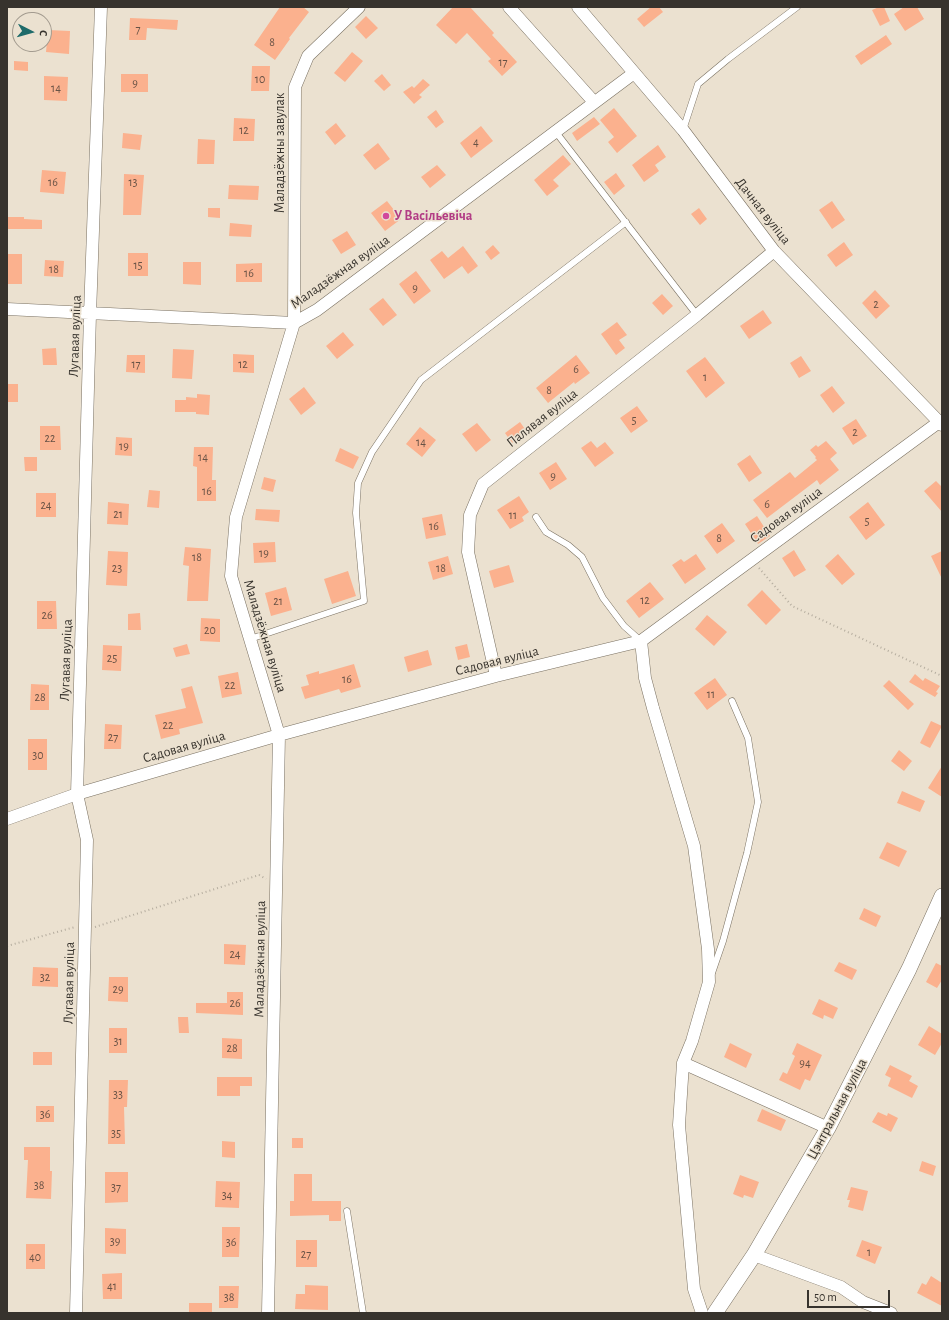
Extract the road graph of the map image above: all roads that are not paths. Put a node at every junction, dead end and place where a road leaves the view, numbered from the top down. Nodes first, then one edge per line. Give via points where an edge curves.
1 (101, 7) edge
2 (359, 7) edge
3 (509, 7) edge
4 (578, 7) edge
5 (797, 7) edge
6 (634, 73) junction
7 (594, 102) junction
8 (683, 130) junction
9 (555, 132) junction
10 (626, 222) junction
11 (774, 251) junction
12 (7, 309) edge
13 (90, 314) junction
14 (697, 315) junction
15 (294, 323) junction
16 (940, 423) edge
17 (536, 517) dead end
18 (250, 639) junction
19 (640, 641) junction
20 (496, 676) junction
21 (732, 701) dead end
22 (279, 735) junction
23 (77, 794) junction
24 (7, 819) edge
25 (942, 896) edge
26 (709, 982) junction
27 (683, 1063) junction
28 (828, 1128) junction
29 (347, 1211) dead end
30 (754, 1255) junction
31 (76, 1313) edge
32 (268, 1313) edge
33 (363, 1313) edge
34 (702, 1313) edge
35 (715, 1313) edge
36 (891, 1313) edge

1 - 13 street, Лугавая вуліца
2 - 15 street, Маладзёжны завулак via 308,56 295,87
3 - 7 street
4 - 6 street, Дачная вуліца
5 - 8 lane via 698,84
6 - 7 street, Маладзёжная вуліца
6 - 8 street, Дачная вуліца
7 - 9 street, Маладзёжная вуліца
8 - 11 street, Дачная вуліца
9 - 10 lane
9 - 15 street, Маладзёжная вуліца via 317,310
10 - 14 lane
10 - 18 lane via 421,380 372,452 358,482 356,513 364,601
11 - 14 street, Палявая вуліца
11 - 16 street, Дачная вуліца
12 - 13 street
13 - 15 street
13 - 23 street, Лугавая вуліца
14 - 20 street, Палявая вуліца via 483,484 470,515 468,552
15 - 18 street, Маладзёжная вуліца via 236,517 231,576
16 - 19 street, Садовая вуліца
17 - 19 lane via 546,532 582,557 603,598 624,626
18 - 22 street, Маладзёжная вуліца
19 - 20 street, Садовая вуліца
19 - 26 street via 645,678 694,846 708,949
20 - 22 street, Садовая вуліца
21 - 26 lane via 748,738 758,802 747,853
22 - 23 street, Садовая вуліца
22 - 32 street, Маладзёжная вуліца
23 - 24 street, Садовая вуліца
23 - 31 street, Лугавая вуліца via 86,840
25 - 28 street, Цэнтральная вуліца via 909,969
26 - 27 street
27 - 28 street
27 - 34 street via 679,1125 694,1289
28 - 30 street, Цэнтральная вуліца
29 - 33 lane
30 - 35 street, Цэнтральная вуліца
30 - 36 street via 841,1287 863,1302

